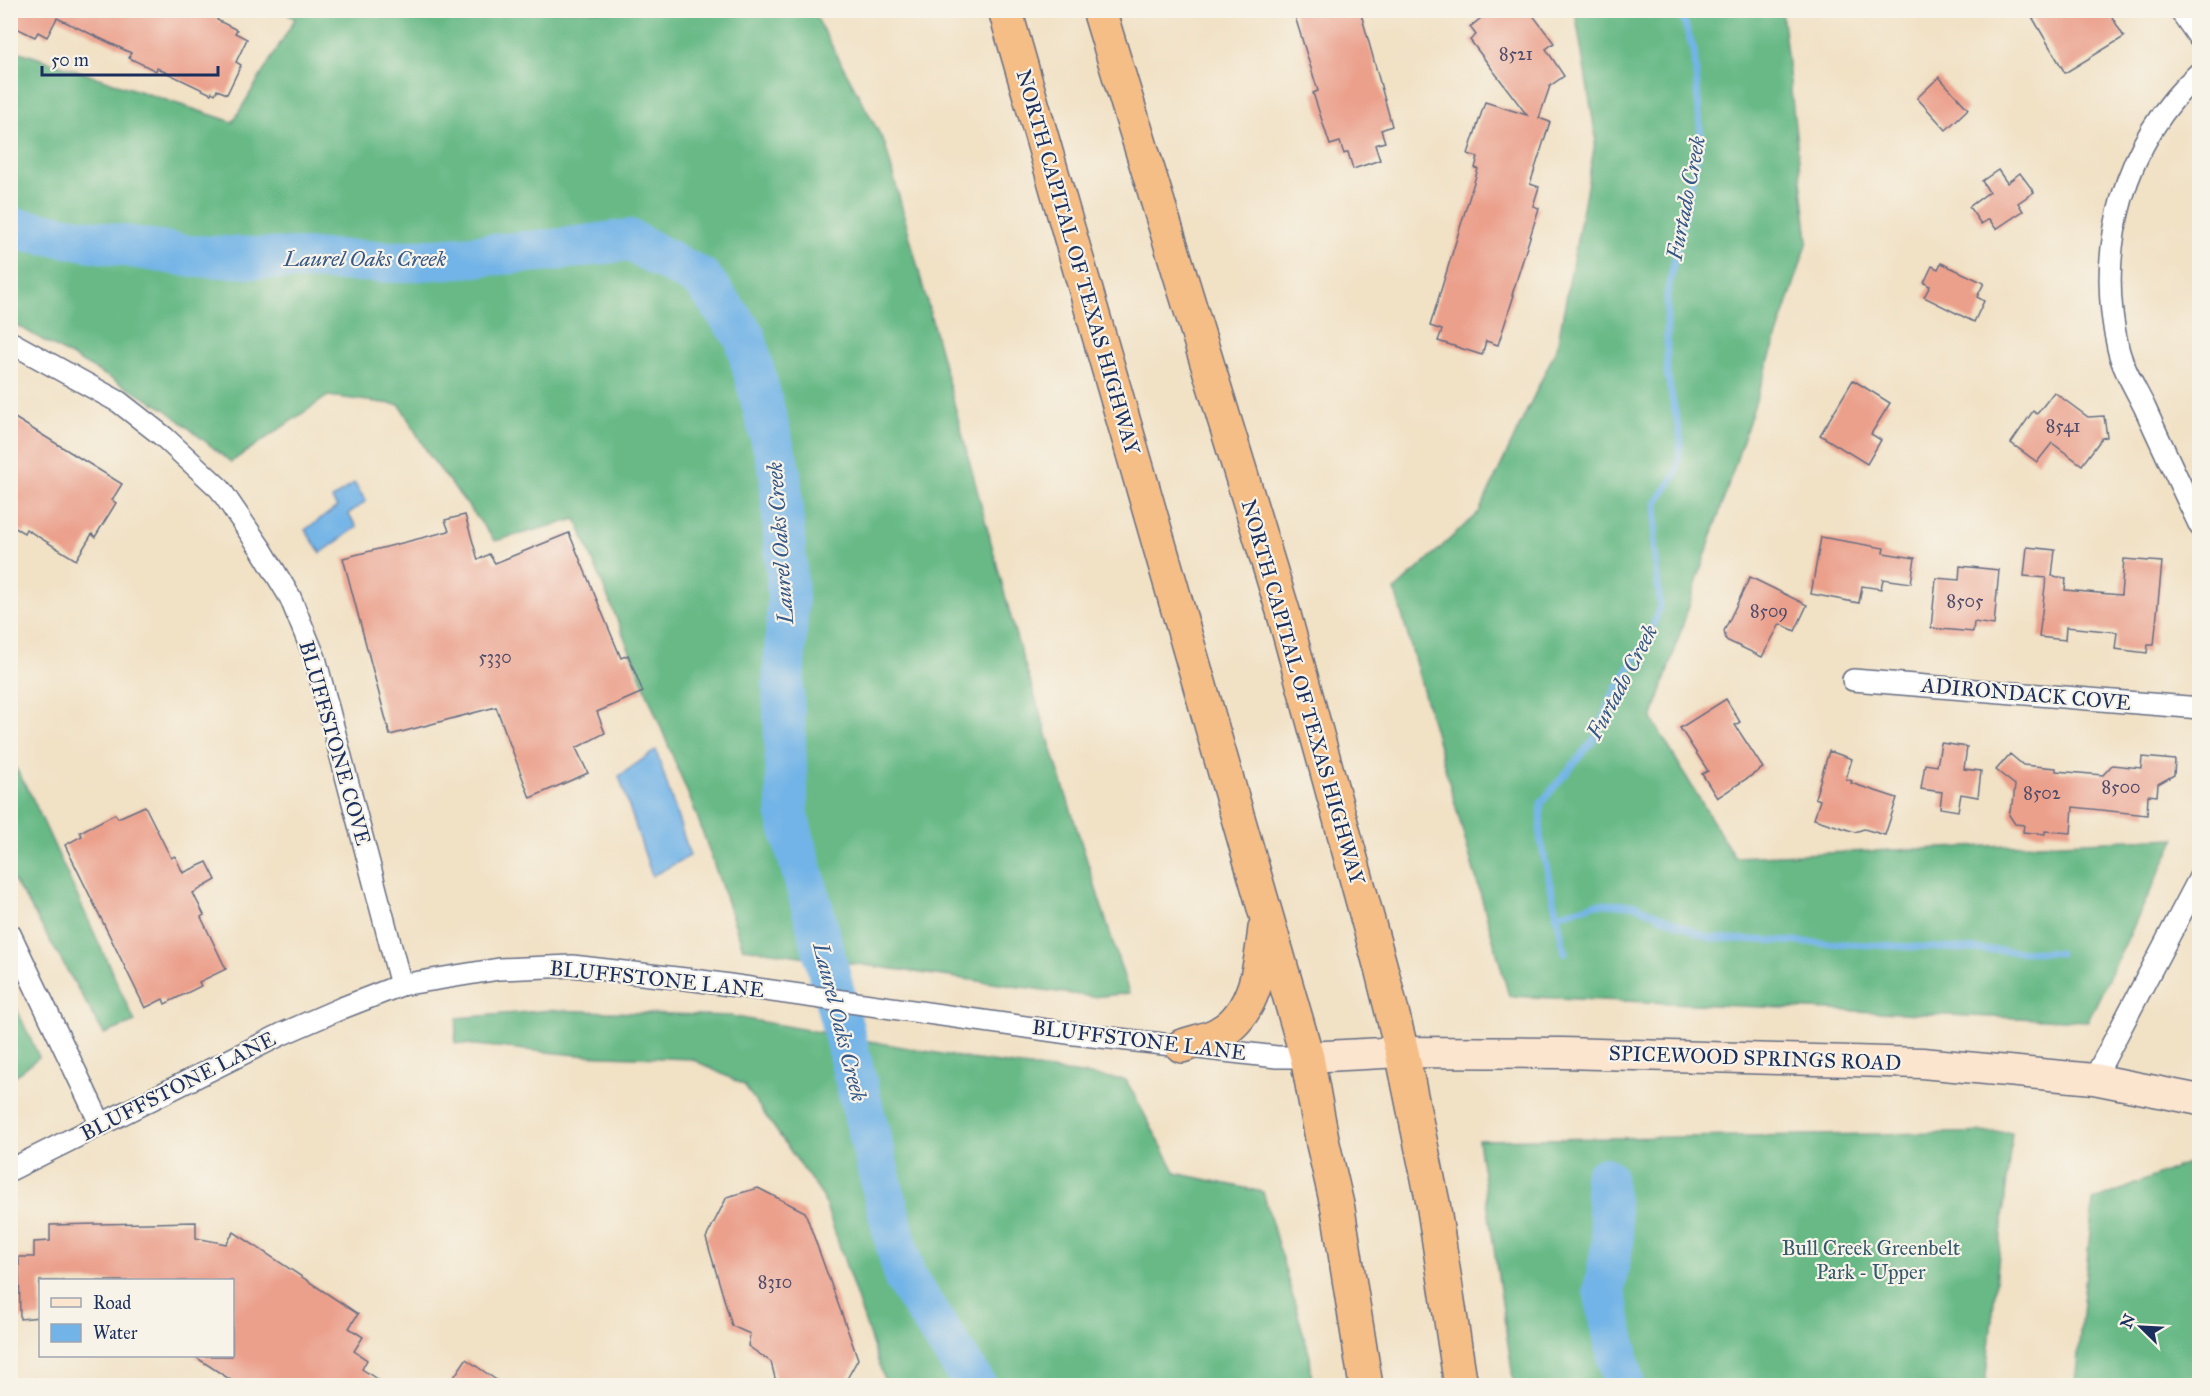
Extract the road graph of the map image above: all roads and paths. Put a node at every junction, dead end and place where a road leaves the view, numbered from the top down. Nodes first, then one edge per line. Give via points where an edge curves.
1 (1005, 10) edge
2 (1099, 10) edge
3 (2180, 10) edge
4 (2199, 39) edge
5 (2199, 72) edge
6 (10, 342) edge
7 (2199, 526) edge
8 (1853, 680) dead end
9 (2199, 708) edge
10 (2199, 877) edge
11 (1266, 917) junction
12 (10, 934) edge
13 (401, 985) junction
14 (1182, 1046) junction
15 (1402, 1052) junction
16 (1307, 1057) junction
17 (2094, 1079) junction
18 (2199, 1100) edge
19 (101, 1125) junction
20 (10, 1170) edge
21 (1366, 1386) edge
22 (1461, 1386) edge

1 - 11 highway, NORTH CAPITAL OF TEXAS HIGHWAY
2 - 15 highway, NORTH CAPITAL OF TEXAS HIGHWAY via 1283,611
3 - 4 street
5 - 7 street via 2180,90 2153,128 2133,165 2115,226 2110,271 2118,350
6 - 13 street, BLUFFSTONE COVE via 119,402 164,437 220,489 261,549 290,597 315,658
8 - 9 street, ADIRONDACK COVE
10 - 17 street
11 - 14 highway via 1262,960 1251,998 1236,1020 1218,1034
11 - 16 highway, NORTH CAPITAL OF TEXAS HIGHWAY
12 - 19 street
13 - 14 street, BLUFFSTONE LANE via 499,969 573,966
13 - 19 street, BLUFFSTONE LANE via 282,1034
14 - 16 street, BLUFFSTONE LANE
15 - 16 main road, SPICEWOOD SPRINGS ROAD
15 - 17 main road, SPICEWOOD SPRINGS ROAD via 1922,1063
15 - 22 highway, NORTH CAPITAL OF TEXAS HIGHWAY via 1433,1203
16 - 21 highway, NORTH CAPITAL OF TEXAS HIGHWAY via 1338,1209
17 - 18 main road, SPICEWOOD SPRINGS ROAD
19 - 20 street, BLUFFSTONE LANE

